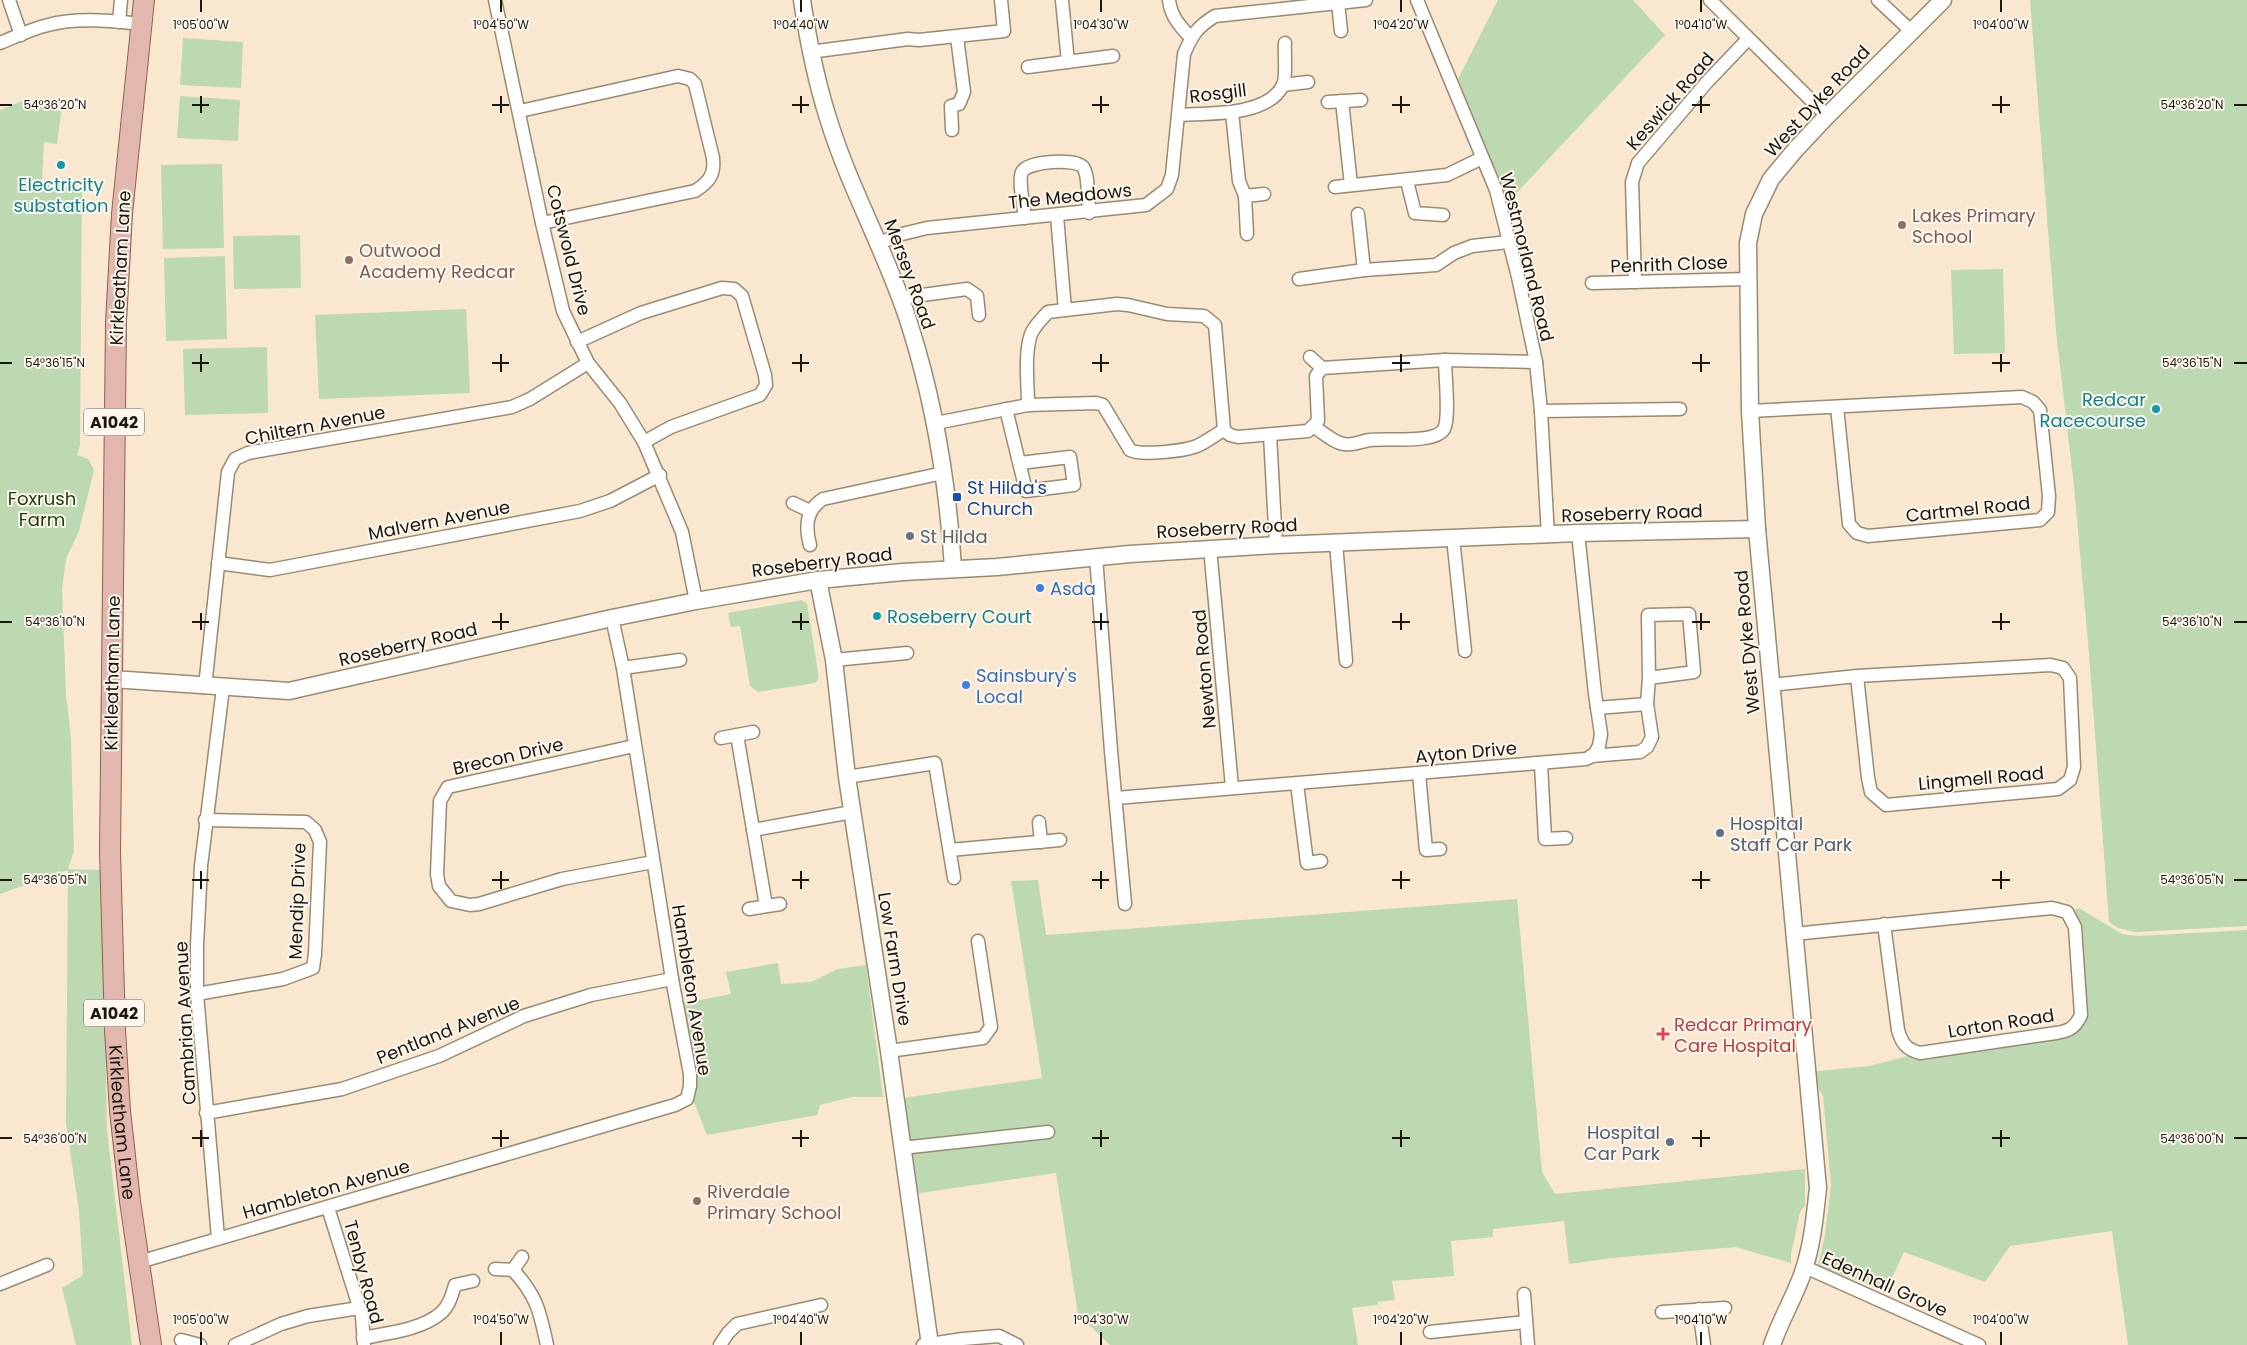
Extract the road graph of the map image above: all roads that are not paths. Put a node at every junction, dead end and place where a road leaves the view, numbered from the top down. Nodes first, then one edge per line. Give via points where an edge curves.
1 (9, 0) edge
2 (121, 0) edge
3 (144, 0) edge
4 (495, 0) edge
5 (802, 0) edge
6 (1001, 0) edge
7 (1062, 0) edge
8 (1169, 0) edge
9 (1366, 0) edge
10 (1417, 0) edge
11 (1710, 0) edge
12 (1878, 0) edge
13 (1943, 0) edge
14 (1338, 3) junction
15 (1283, 5) edge
16 (119, 22) junction
17 (142, 24) junction
18 (1341, 31) dead end
19 (1911, 31) junction
20 (21, 35) junction
21 (957, 36) junction
22 (1191, 38) junction
23 (1748, 38) junction
24 (0, 43) edge
25 (1284, 43) dead end
26 (810, 52) junction
27 (1113, 56) dead end
28 (1068, 62) junction
29 (1028, 67) dead end
30 (1308, 82) dead end
31 (1283, 85) junction
32 (1361, 100) dead end
33 (1342, 101) junction
34 (1328, 102) dead end
35 (520, 111) junction
36 (1232, 112) junction
37 (1179, 115) junction
38 (1827, 116) junction
39 (952, 130) dead end
40 (1482, 158) junction
41 (1407, 180) junction
42 (1351, 185) junction
43 (1335, 187) dead end
44 (1264, 194) dead end
45 (1245, 196) junction
46 (1089, 213) junction
47 (1358, 214) dead end
48 (1443, 215) dead end
49 (1057, 216) junction
50 (1025, 218) junction
51 (542, 223) junction
52 (1247, 234) dead end
53 (1508, 242) junction
54 (880, 243) junction
55 (1364, 270) junction
56 (1299, 279) dead end
57 (1747, 279) junction
58 (1635, 282) junction
59 (1592, 283) dead end
60 (900, 298) junction
61 (1065, 310) junction
62 (979, 315) dead end
63 (577, 342) junction
64 (1310, 357) dead end
65 (1445, 360) junction
66 (1536, 362) junction
67 (588, 363) junction
68 (1322, 368) junction
69 (1028, 405) junction
70 (1837, 407) junction
71 (1006, 409) junction
72 (1680, 409) dead end
73 (1541, 411) junction
74 (1750, 411) junction
75 (936, 423) junction
76 (1314, 426) junction
77 (1224, 430) junction
78 (1270, 435) junction
79 (644, 442) junction
80 (1020, 463) dead end
81 (943, 473) junction
82 (660, 475) junction
83 (793, 503) dead end
84 (810, 511) junction
85 (1757, 529) junction
86 (1578, 533) junction
87 (1548, 536) junction
88 (1453, 538) junction
89 (1336, 543) junction
90 (810, 545) dead end
91 (1276, 545) junction
92 (1210, 548) junction
93 (1096, 557) junction
94 (218, 563) junction
95 (953, 568) junction
96 (818, 580) junction
97 (696, 601) junction
98 (612, 618) junction
99 (1465, 651) dead end
100 (907, 653) dead end
101 (680, 660) dead end
102 (834, 660) junction
103 (1346, 661) dead end
104 (623, 668) junction
105 (1857, 676) junction
106 (1649, 678) junction
107 (112, 679) junction
108 (1770, 685) junction
109 (205, 687) junction
110 (223, 688) junction
111 (1647, 704) junction
112 (1597, 708) junction
113 (753, 732) dead end
114 (737, 735) junction
115 (721, 738) dead end
116 (634, 746) junction
117 (1591, 756) junction
118 (1541, 764) junction
119 (1419, 774) junction
120 (847, 777) junction
121 (1297, 784) junction
122 (1232, 787) junction
123 (1116, 798) junction
124 (852, 812) junction
125 (205, 820) junction
126 (1040, 822) dead end
127 (753, 830) junction
128 (1566, 838) dead end
129 (1060, 840) dead end
130 (1041, 842) junction
131 (1440, 849) dead end
132 (950, 850) junction
133 (1321, 861) dead end
134 (653, 862) junction
135 (954, 878) dead end
136 (780, 904) dead end
137 (1125, 904) dead end
138 (766, 906) junction
139 (749, 909) dead end
140 (1884, 924) junction
141 (1794, 934) junction
142 (978, 941) dead end
143 (672, 979) junction
144 (197, 994) junction
145 (889, 1051) junction
146 (206, 1114) junction
147 (1048, 1132) dead end
148 (902, 1148) junction
149 (328, 1208) junction
150 (218, 1238) junction
151 (522, 1257) dead end
152 (139, 1262) junction
153 (47, 1265) dead end
154 (1805, 1267) junction
155 (495, 1269) dead end
156 (513, 1270) junction
157 (473, 1282) dead end
158 (0, 1284) edge
159 (1524, 1294) dead end
160 (821, 1305) dead end
161 (359, 1308) junction
162 (1725, 1308) dead end
163 (1700, 1309) junction
164 (1662, 1312) dead end
165 (1526, 1322) junction
166 (1430, 1332) dead end
167 (181, 1340) dead end
168 (363, 1342) edge
169 (151, 1345) edge
170 (200, 1345) edge
171 (234, 1345) edge
172 (547, 1345) edge
173 (720, 1345) edge
174 (928, 1345) edge
175 (1017, 1345) edge
176 (1528, 1345) edge
177 (1704, 1345) edge
178 (1772, 1345) edge
179 (1979, 1345) edge

1 - 20 street
2 - 16 street
3 - 17 main road, Kirkleatham Lane / A1042
4 - 35 street, Cotswold Drive
5 - 26 street, Mersey Road
6 - 21 street via 1004,31
7 - 28 street
8 - 22 street via 1174,20
9 - 14 street
10 - 40 street, Westmorland Road
11 - 23 street
12 - 19 street
13 - 19 street, West Dyke Road
14 - 15 street
14 - 18 street
15 - 22 street via 1215,16 1200,25
16 - 17 street
16 - 20 street via 62,22
17 - 107 main road, Kirkleatham Lane / A1042 via 122,214 116,313
19 - 38 street, West Dyke Road
20 - 24 street
21 - 26 street
21 - 39 street via 964,92 959,104 951,106
22 - 37 street, The Meadows via 1184,54
23 - 38 street
23 - 58 street, Keswick Road via 1638,163 1632,182
25 - 31 street
26 - 54 street, Mersey Road via 828,119
27 - 28 street
28 - 29 street
30 - 31 street
31 - 36 street, Rosgill via 1272,98 1246,110
32 - 33 street
33 - 34 street
33 - 42 street
35 - 51 street, Cotswold Drive
35 - 51 street via 678,76 690,78 695,84 713,158 714,168 709,182 695,191
36 - 37 street, Rosgill
36 - 45 street via 1240,181
37 - 46 street, The Meadows via 1172,175 1167,188 1146,206
38 - 57 street, West Dyke Road via 1771,179 1754,214 1748,243
40 - 41 street via 1448,175
40 - 53 street, Westmorland Road via 1496,190
41 - 42 street
41 - 48 street via 1415,213
42 - 43 street
44 - 45 street
45 - 52 street
46 - 49 street, The Meadows
46 - 50 street via 1083,167 1077,162 1035,164 1026,167 1020,178
47 - 55 street
49 - 50 street, The Meadows
49 - 61 street
50 - 54 street, The Meadows via 927,228
51 - 63 street, Cotswold Drive via 563,311
53 - 55 street via 1472,246 1436,265
53 - 66 street, Westmorland Road
54 - 60 street, Mersey Road
55 - 56 street
57 - 58 street, Penrith Close
57 - 74 street, West Dyke Road
58 - 59 street, Penrith Close
60 - 62 street via 967,289 977,296
60 - 75 street, Mersey Road
61 - 69 street via 1048,312 1031,334
61 - 77 street via 1117,304 1211,319 1215,325
63 - 67 street, Cotswold Drive
63 - 79 street via 641,313 722,288 734,289 742,296 765,375 766,385 760,395 671,427
64 - 68 street
65 - 66 street
65 - 68 street
65 - 76 street via 1447,417 1444,430 1439,435 1423,439 1342,444
66 - 73 street, Westmorland Road
67 - 79 street, Cotswold Drive via 620,403
67 - 94 street, Chiltern Avenue via 512,407 248,453 235,459 228,472
68 - 76 street via 1316,376 1318,415
69 - 71 street
69 - 77 street via 1103,405 1134,452 1189,448
70 - 70 street, Cartmel Road via 2022,397 2034,402 2040,410 2048,512 2040,520 1868,536 1857,533 1849,524
70 - 74 street, Cartmel Road
71 - 75 street
71 - 80 street
72 - 73 street
73 - 87 street, Westmorland Road
74 - 85 street, West Dyke Road
75 - 81 street, Mersey Road
76 - 78 street via 1308,431
77 - 78 street via 1238,436
78 - 91 street
79 - 82 street, Cotswold Drive
81 - 84 street via 830,496
81 - 95 street, Mersey Road
82 - 94 street, Malvern Avenue via 580,511 270,570
82 - 97 street, Cotswold Drive via 682,532
83 - 84 street
84 - 90 street via 807,526
85 - 86 street, Roseberry Road
85 - 108 street, West Dyke Road
86 - 87 street, Roseberry Road
86 - 112 street
87 - 88 street, Roseberry Road
88 - 89 street, Roseberry Road
88 - 99 street
89 - 91 street, Roseberry Road
89 - 103 street
91 - 92 street, Roseberry Road
92 - 93 street, Roseberry Road
92 - 122 street, Newton Road
93 - 95 street, Roseberry Road
93 - 123 street
94 - 109 street, Chiltern Avenue
95 - 96 street, Roseberry Road
96 - 97 street, Roseberry Road
96 - 102 street, Low Farm Drive
97 - 98 street, Roseberry Road
98 - 104 street, Hambleton Avenue
98 - 110 street, Roseberry Road via 289,692
100 - 102 street
101 - 104 street
102 - 120 street, Low Farm Drive
104 - 116 street, Hambleton Avenue
105 - 105 street, Lingmell Road via 1871,792 1886,805 2058,789 2070,780 2074,767 2070,678 2063,668 2051,665
105 - 108 street, Lingmell Road
106 - 106 street, Ayton Drive via 1648,615 1689,614 1694,672
106 - 111 street, Ayton Drive
107 - 109 street, Roseberry Road
107 - 152 main road, Kirkleatham Lane / A1042 via 110,851 115,1030 120,1111
108 - 141 street, West Dyke Road
109 - 110 street, Roseberry Road
110 - 125 street, Cambrian Avenue
111 - 112 street
111 - 117 street, Ayton Drive via 1652,737 1647,747 1640,752
112 - 117 street via 1602,734 1599,746
113 - 114 street
114 - 115 street
114 - 127 street
116 - 134 street, Hambleton Avenue
116 - 134 street, Brecon Drive via 448,787 440,801 437,874 444,895 451,901 470,906 562,879
117 - 118 street, Ayton Drive via 1577,761
118 - 119 street, Ayton Drive
118 - 128 street via 1545,839
119 - 121 street, Ayton Drive
119 - 131 street via 1426,850
120 - 124 street, Low Farm Drive
120 - 132 street via 935,762
121 - 122 street, Ayton Drive
121 - 133 street via 1307,863
122 - 123 street, Ayton Drive
123 - 137 street
124 - 127 street
124 - 145 street, Low Farm Drive
125 - 144 street, Cambrian Avenue via 200,866
125 - 144 street, Mendip Drive via 306,822 315,830 320,842 315,954 313,968 283,979
126 - 130 street
127 - 138 street
129 - 130 street
130 - 132 street
132 - 135 street
134 - 143 street, Hambleton Avenue
136 - 138 street
138 - 139 street
140 - 140 street, Lorton Road via 2052,908 2067,912 2075,927 2081,1015 2076,1025 2056,1034 1920,1053 1909,1050 1902,1044 1898,1030
140 - 141 street, Lorton Road
141 - 154 street, West Dyke Road via 1818,1188
142 - 145 street via 991,1027 983,1038
143 - 146 street, Pentland Avenue via 591,995 524,1016 439,1056 342,1089
143 - 149 street, Hambleton Avenue via 690,1074 687,1099
144 - 146 street, Cambrian Avenue
145 - 148 street, Low Farm Drive
146 - 150 street, Cambrian Avenue
147 - 148 street
148 - 174 street, Low Farm Drive
149 - 150 street, Hambleton Avenue
149 - 161 street, Tenby Road
150 - 152 street, Hambleton Avenue
151 - 156 street
152 - 169 main road, Kirkleatham Lane / A1042
153 - 158 street
154 - 178 street, West Dyke Road
154 - 179 street, Edenhall Grove
155 - 156 street
156 - 172 street via 539,1308
157 - 168 street via 456,1285 446,1307 430,1320
159 - 165 street
160 - 173 street via 737,1324
161 - 168 street, Tenby Road
161 - 171 street via 308,1316
162 - 163 street
163 - 164 street
163 - 177 street
165 - 166 street
165 - 176 street
167 - 170 street
174 - 175 street via 999,1336

